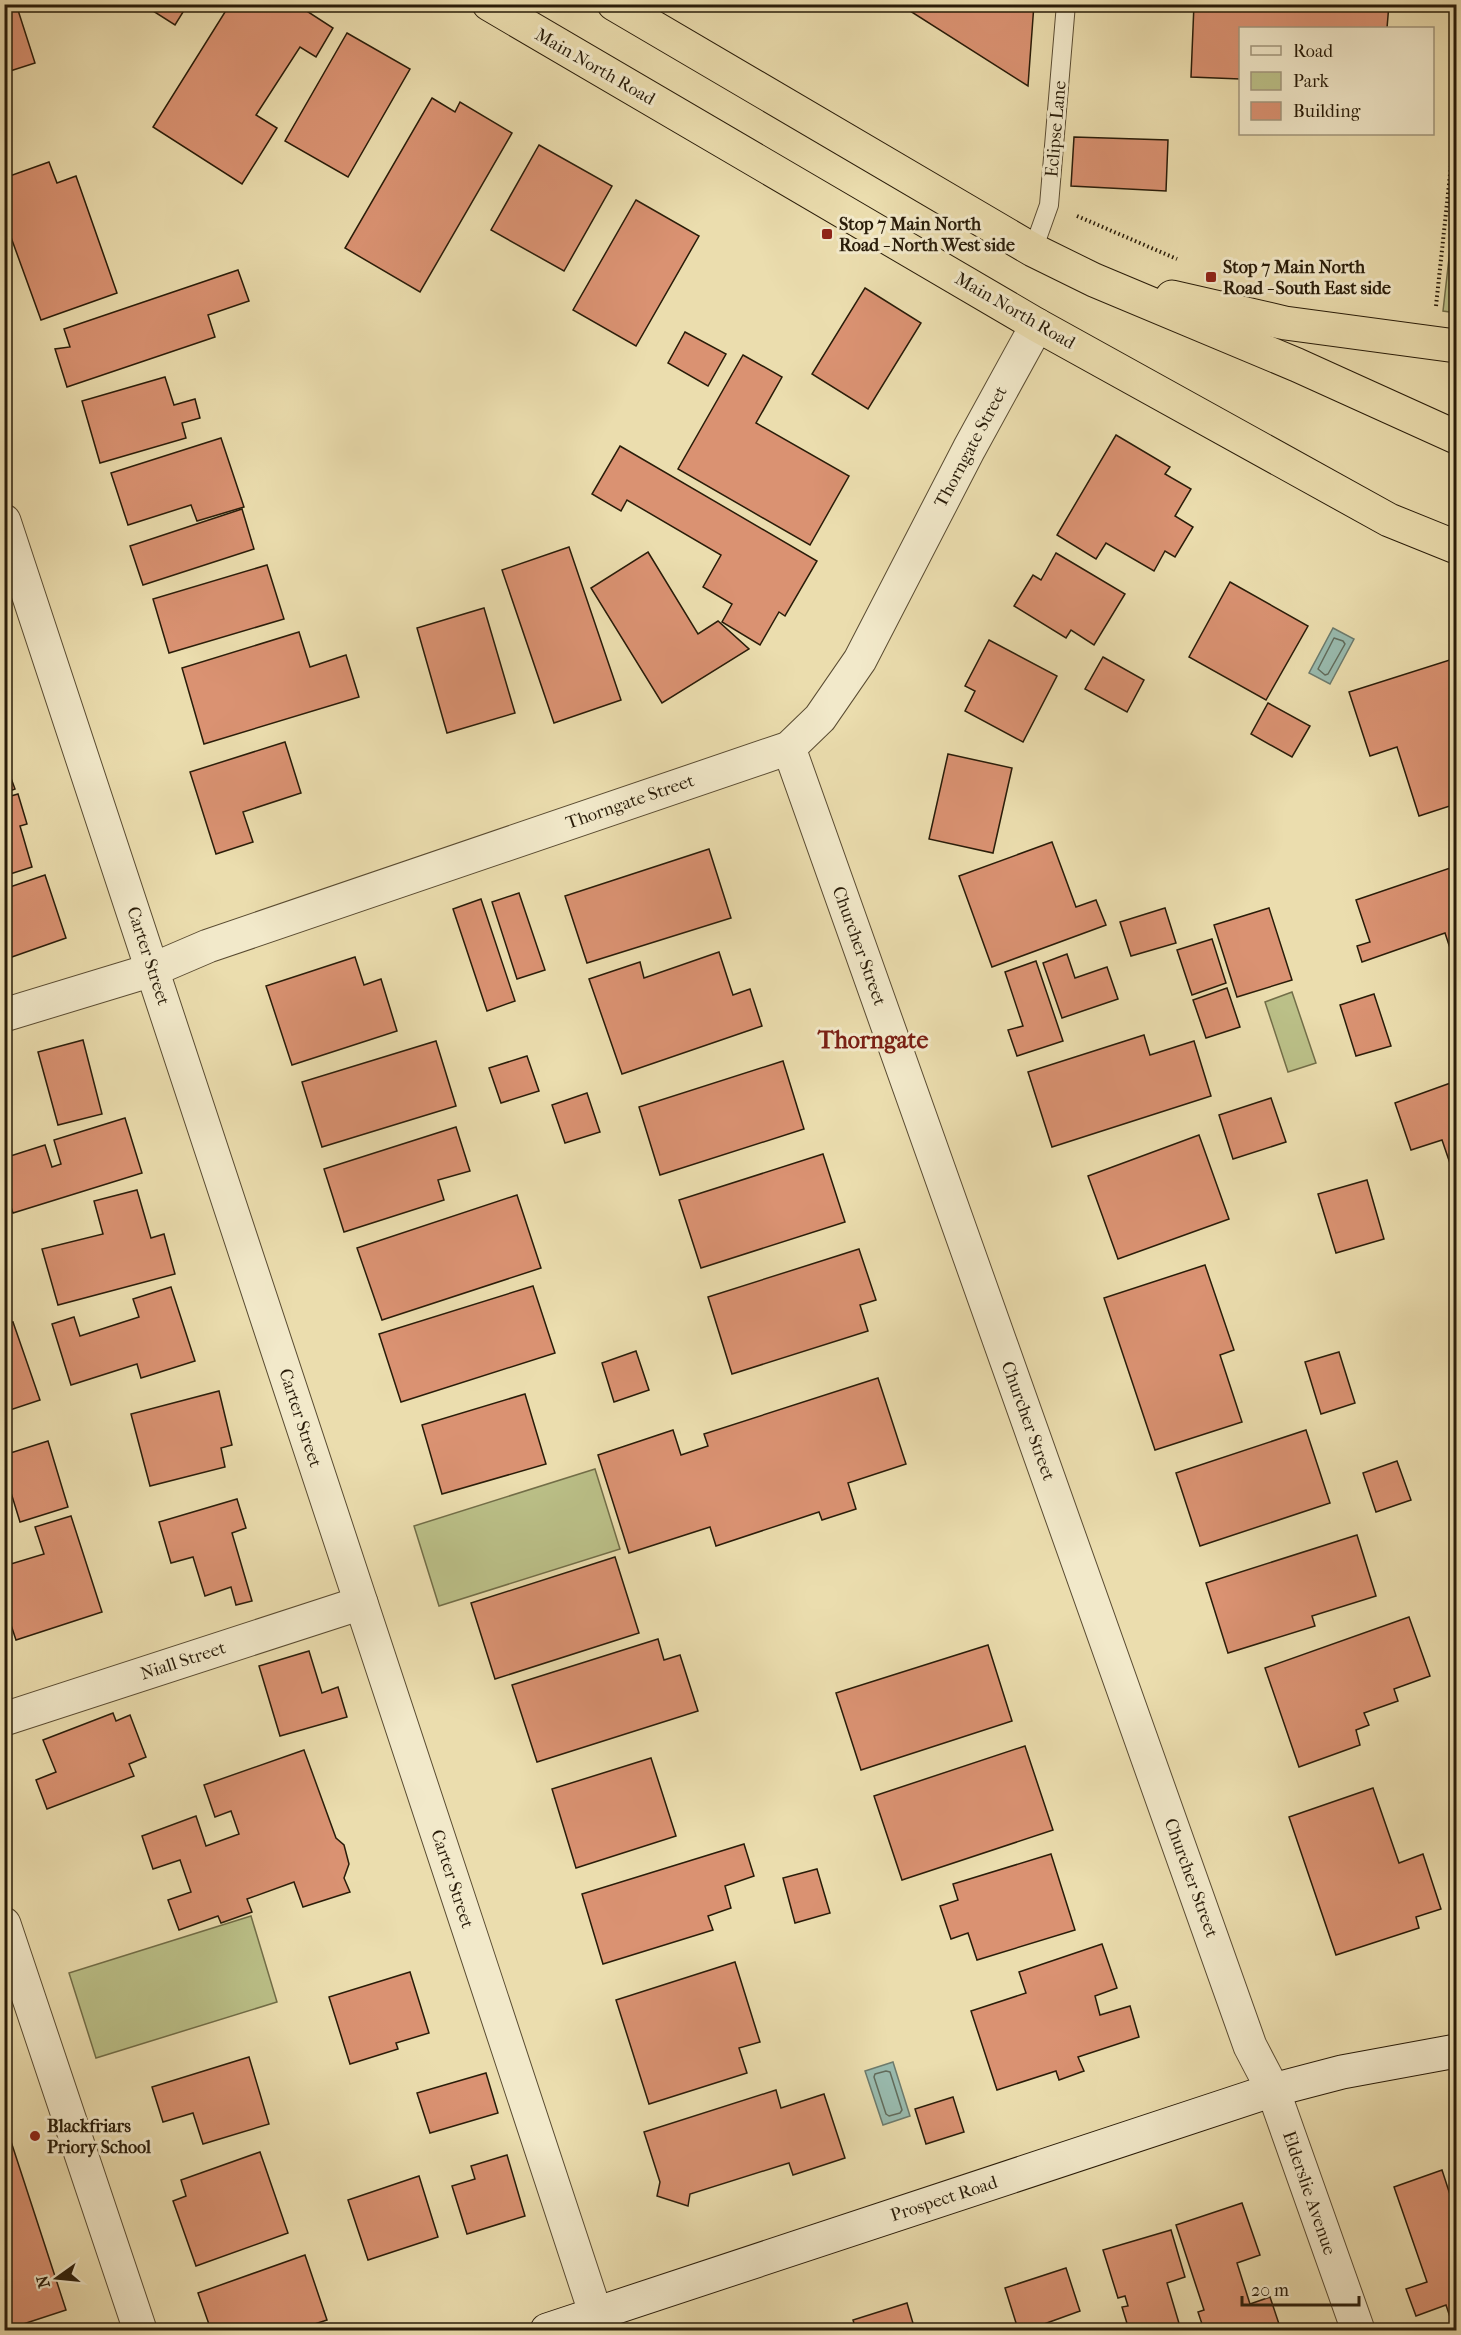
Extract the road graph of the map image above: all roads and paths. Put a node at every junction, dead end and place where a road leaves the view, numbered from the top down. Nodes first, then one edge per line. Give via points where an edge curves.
1 (489, 4) edge
2 (614, 4) edge
3 (1066, 4) edge
4 (1456, 119) edge
5 (1033, 250) junction
6 (1094, 280) junction
7 (1436, 307) dead end
8 (1037, 324) junction
9 (1456, 346) edge
10 (1456, 437) edge
11 (1389, 520) junction
12 (4, 521) edge
13 (1456, 547) edge
14 (1456, 568) edge
15 (789, 748) junction
16 (152, 970) junction
17 (4, 1015) edge
18 (361, 1603) junction
19 (4, 1719) edge
20 (4, 1924) edge
21 (1456, 2028) edge
22 (1456, 2051) edge
23 (1342, 2072) junction
24 (1273, 2090) junction
25 (598, 2323) edge
26 (140, 2331) edge
27 (547, 2331) edge
28 (1358, 2331) edge

1 - 8 highway, Main North Road
2 - 5 highway
3 - 5 lane, Eclipse Lane via 1049,205
4 - 7 path
5 - 6 highway
6 - 9 highway via 1285,323
6 - 10 highway
8 - 11 highway, Main North Road
8 - 15 street, Thorngate Street via 861,660 820,718
11 - 13 highway, Main North Road
11 - 14 highway
12 - 16 street, Carter Street
15 - 16 street, Thorngate Street via 219,942
15 - 24 street, Churcher Street via 1250,2046
16 - 17 street, Thorngate Street
16 - 18 street, Carter Street
18 - 19 street, Niall Street
18 - 25 street, Carter Street
20 - 26 street
21 - 23 street, Prospect Road
22 - 23 street, Prospect Road
23 - 24 street, Prospect Road
24 - 25 street, Prospect Road
24 - 28 street, Elderslie Avenue
25 - 27 street, Prospect Road

